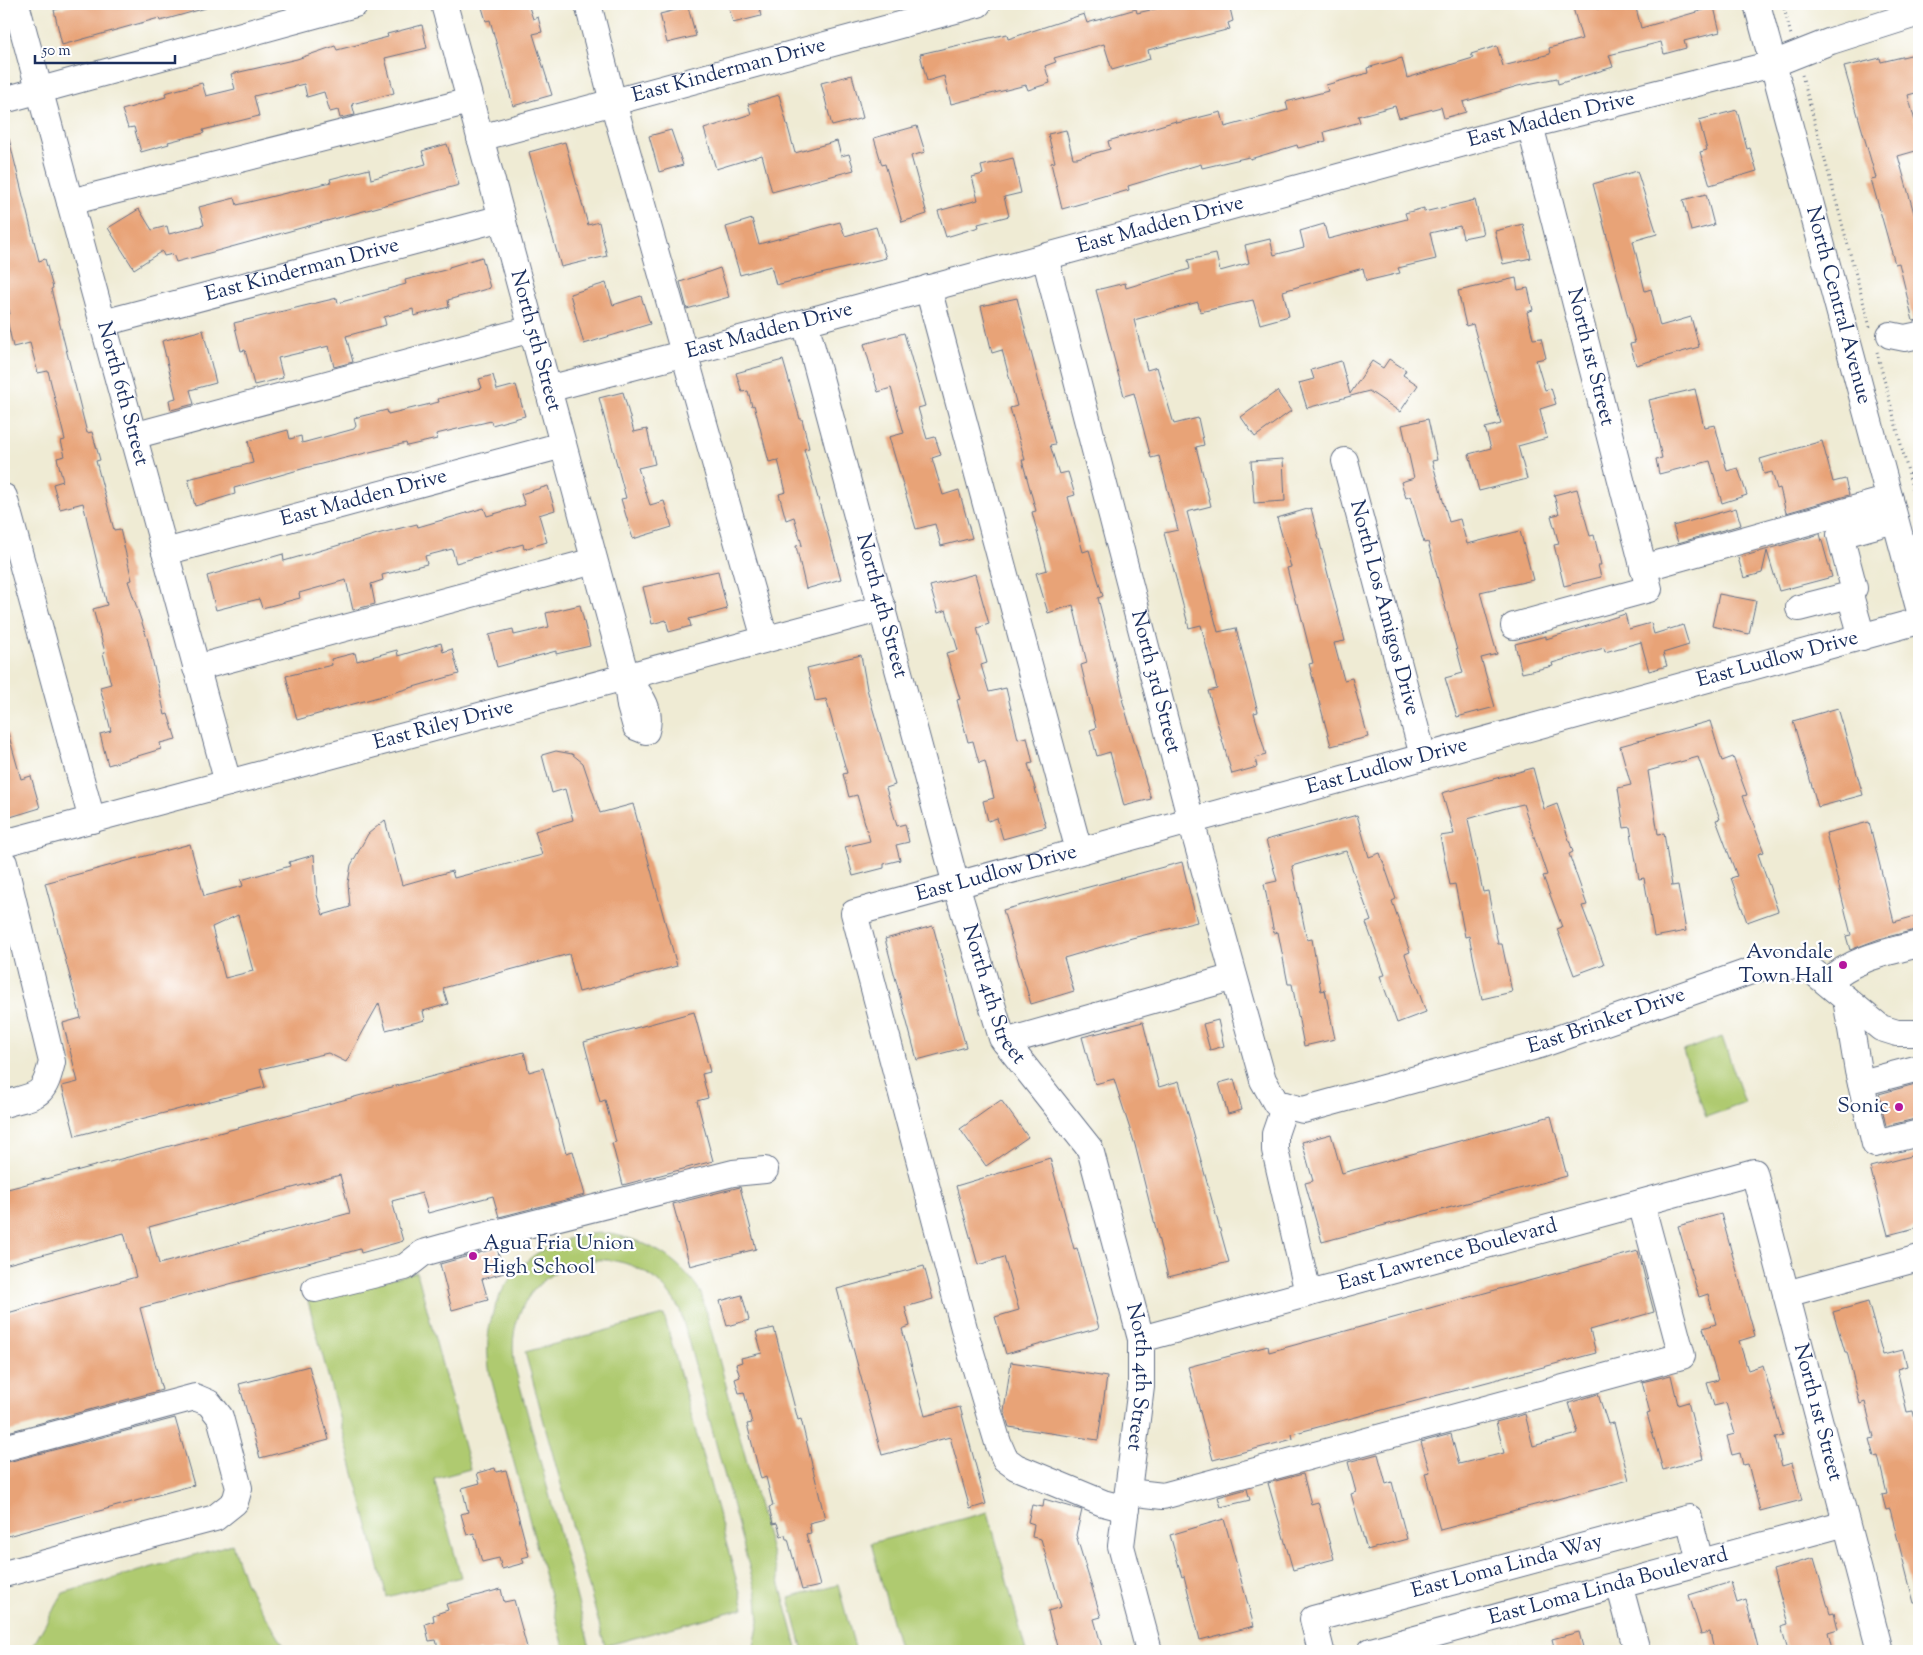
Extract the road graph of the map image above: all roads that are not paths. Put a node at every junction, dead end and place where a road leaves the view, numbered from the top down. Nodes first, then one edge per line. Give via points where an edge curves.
1 (16, 4) edge
2 (356, 4) edge
3 (444, 4) edge
4 (588, 4) edge
5 (978, 4) edge
6 (1757, 4) edge
7 (1919, 13) edge
8 (902, 14) edge
9 (1785, 59) junction
10 (40, 90) junction
11 (4, 100) edge
12 (470, 101) junction
13 (613, 102) junction
14 (1530, 125) junction
15 (480, 138) junction
16 (70, 202) junction
17 (502, 218) junction
18 (1045, 257) junction
19 (928, 288) junction
20 (805, 322) junction
21 (103, 323) junction
22 (532, 329) junction
23 (1919, 334) edge
24 (1879, 338) road end
25 (684, 353) junction
26 (548, 389) junction
27 (133, 436) junction
28 (563, 445) junction
29 (1345, 461) dead end
30 (4, 497) edge
31 (1901, 511) edge
32 (165, 552) junction
33 (594, 561) junction
34 (1646, 579) junction
35 (1917, 594) edge
36 (1850, 595) junction
37 (883, 608) junction
38 (1799, 608) dead end
39 (1919, 621) edge
40 (1514, 626) dead end
41 (1862, 637) junction
42 (765, 640) junction
43 (196, 668) junction
44 (626, 677) junction
45 (1423, 756) junction
46 (228, 783) junction
47 (92, 820) junction
48 (1191, 821) junction
49 (4, 843) edge
50 (1080, 851) junction
51 (4, 863) edge
52 (956, 885) junction
53 (1919, 944) edge
54 (1234, 977) junction
55 (1837, 991) junction
56 (1919, 1033) edge
57 (1004, 1042) junction
58 (1919, 1068) edge
59 (1860, 1083) junction
60 (4, 1104) edge
61 (1281, 1104) junction
62 (1919, 1133) edge
63 (765, 1170) dead end
64 (1754, 1172) joint
65 (1641, 1203) junction
66 (1919, 1258) edge
67 (315, 1289) dead end
68 (1308, 1293) junction
69 (1786, 1294) junction
70 (1141, 1339) junction
71 (4, 1448) edge
72 (1127, 1500) junction
73 (1846, 1523) junction
74 (1700, 1562) junction
75 (4, 1574) edge
76 (1619, 1584) junction
77 (1383, 1650) edge
78 (1149, 1651) edge
79 (1322, 1651) edge
80 (1638, 1651) edge
81 (1880, 1651) edge

1 - 10 street, North 6th Street
2 - 10 street
3 - 12 street, North 5th Street
4 - 13 street
5 - 8 street, East Kinderman Drive
6 - 9 street, North Central Avenue
7 - 9 street, East Madden Drive
8 - 13 street, East Kinderman Drive
9 - 14 street, East Madden Drive
9 - 31 street, North Central Avenue
10 - 11 street
10 - 16 street, North 6th Street
12 - 15 street, North 5th Street
12 - 16 street
13 - 15 street, East Kinderman Drive
13 - 25 street
14 - 18 street, East Madden Drive
14 - 34 street, North 1st Street
15 - 17 street, North 5th Street
16 - 21 street, North 6th Street
17 - 21 street, East Kinderman Drive
17 - 22 street, North 5th Street
18 - 19 street, East Madden Drive
18 - 48 street, North 3rd Street
19 - 20 street, East Madden Drive
19 - 50 street
20 - 25 street, East Madden Drive
20 - 37 street, North 4th Street
21 - 27 street, North 6th Street
22 - 26 street, North 5th Street
22 - 27 street
23 - 24 street via 1905,338
25 - 26 street, East Madden Drive
25 - 42 street
26 - 28 street, North 5th Street
27 - 32 street, North 6th Street
28 - 32 street, East Madden Drive
28 - 33 street, North 5th Street
29 - 45 street, North Los Amigos Drive
30 - 47 street
31 - 34 street
31 - 35 street, North Central Avenue
31 - 36 street via 1840,534 1854,588
32 - 43 street, North 6th Street
33 - 43 street
33 - 44 street, North 5th Street
34 - 40 street
36 - 38 street
36 - 41 street
37 - 42 street, East Riley Drive
37 - 52 street, North 4th Street
39 - 41 street, East Ludlow Drive
41 - 45 street, East Ludlow Drive
42 - 44 street, East Riley Drive
43 - 46 street, North 6th Street
44 - 46 street, East Riley Drive
45 - 48 street, East Ludlow Drive
46 - 47 street, East Riley Drive
47 - 49 street, East Riley Drive
48 - 50 street, East Ludlow Drive
48 - 54 street, North 3rd Street
50 - 52 street, East Ludlow Drive
51 - 60 street via 52,1062 46,1085 36,1095
52 - 57 street, North 4th Street
52 - 72 street, East Ludlow Drive via 854,913 966,1336 1005,1459 1016,1467 1103,1503
53 - 55 street via 1870,957 1835,975
54 - 57 street
54 - 61 street, North 3rd Street via 1263,1080
55 - 56 street, East Brinker Drive via 1881,1028 1897,1033
55 - 59 street
55 - 61 street, East Brinker Drive via 1810,969 1774,962 1540,1045 1303,1110
57 - 70 street, North 4th Street via 1090,1149
58 - 59 street
59 - 62 street via 1876,1144
61 - 68 street via 1275,1150
63 - 67 street via 733,1174 480,1236 423,1253 404,1267
64 - 65 street, East Lawrence Boulevard
64 - 69 street, North 1st Street
65 - 68 street, East Lawrence Boulevard
65 - 72 street via 1682,1356 1163,1496
66 - 69 street
68 - 70 street, East Lawrence Boulevard
69 - 73 street, North 1st Street
70 - 72 street, North 4th Street via 1141,1387
71 - 75 street via 195,1397 209,1403 220,1417 239,1488 236,1502 215,1518
72 - 78 street, North 4th Street via 1121,1546
73 - 74 street, East Loma Linda Boulevard
73 - 81 street, North 1st Street
74 - 76 street, East Loma Linda Boulevard
74 - 79 street, East Loma Linda Way via 1689,1518 1313,1619
76 - 77 street, East Loma Linda Boulevard
76 - 80 street

